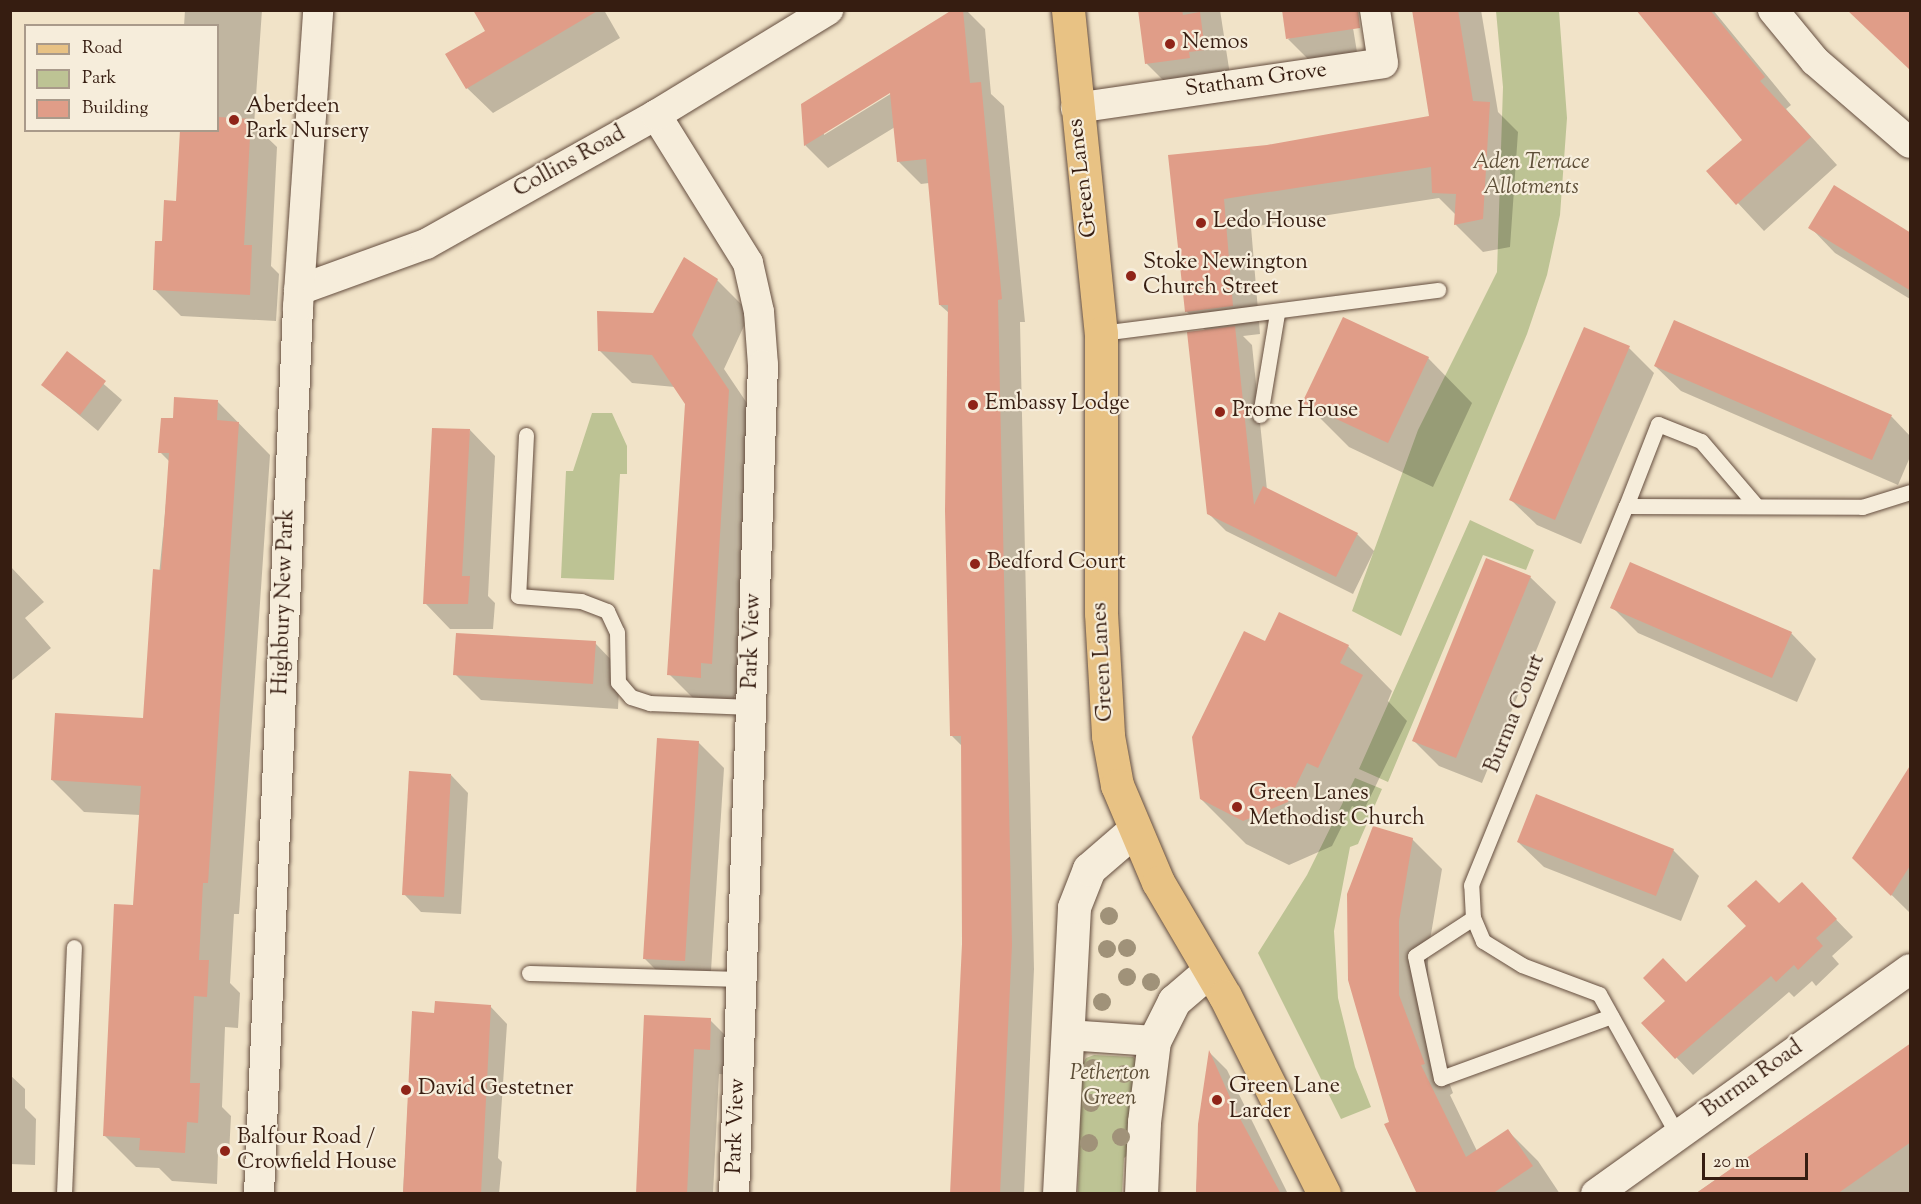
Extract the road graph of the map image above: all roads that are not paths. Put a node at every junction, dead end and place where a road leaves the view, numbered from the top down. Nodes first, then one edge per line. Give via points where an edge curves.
1 (318, 10) edge
2 (828, 10) edge
3 (1068, 10) edge
4 (1375, 10) edge
5 (1773, 10) edge
6 (1076, 108) junction
7 (656, 116) junction
8 (1911, 143) edge
9 (299, 290) junction
10 (1438, 290) dead end
11 (1276, 313) junction
12 (1101, 333) junction
13 (1260, 415) dead end
14 (526, 435) dead end
15 (1911, 492) edge
16 (1755, 504) junction
17 (1626, 506) junction
18 (751, 707) junction
19 (1134, 830) junction
20 (1473, 918) junction
21 (74, 947) dead end
22 (1911, 969) edge
23 (1209, 971) junction
24 (529, 973) dead end
25 (742, 979) junction
26 (1611, 1016) junction
27 (1068, 1035) junction
28 (1154, 1041) junction
29 (1677, 1134) junction
30 (64, 1194) edge
31 (259, 1194) edge
32 (735, 1194) edge
33 (1059, 1194) edge
34 (1141, 1194) edge
35 (1324, 1194) edge
36 (1596, 1194) edge

1 - 9 street, Highbury New Park
2 - 7 street, Collins Road
3 - 6 main road, Green Lanes
4 - 6 street, Statham Grove via 1383,63
5 - 8 street via 1815,61
6 - 12 main road, Green Lanes
7 - 9 street, Collins Road via 426,244
7 - 18 street, Park View via 748,263 759,312 763,365
9 - 31 street, Highbury New Park
10 - 11 lane
11 - 12 lane
11 - 13 lane
12 - 19 main road, Green Lanes via 1104,685 1117,784
14 - 18 lane via 518,596 594,603 607,611 617,632 617,675 631,697 650,703
15 - 16 lane via 1862,507
16 - 17 lane
16 - 17 lane, Burma Court via 1701,441 1658,424
17 - 20 lane, Burma Court via 1471,885
18 - 25 street, Park View
19 - 23 main road, Green Lanes via 1158,882
19 - 27 street via 1100,855 1080,887 1074,908
20 - 26 lane, Burma Court via 1483,941 1522,965 1599,994
20 - 26 lane via 1415,956 1441,1078
21 - 30 lane
22 - 29 street, Burma Road
23 - 28 street via 1174,1001
23 - 35 main road, Green Lanes
24 - 25 lane
25 - 32 street, Park View
26 - 29 lane, Burma Court
27 - 28 street
27 - 33 street
28 - 34 street via 1144,1122
29 - 36 street, Burma Road

